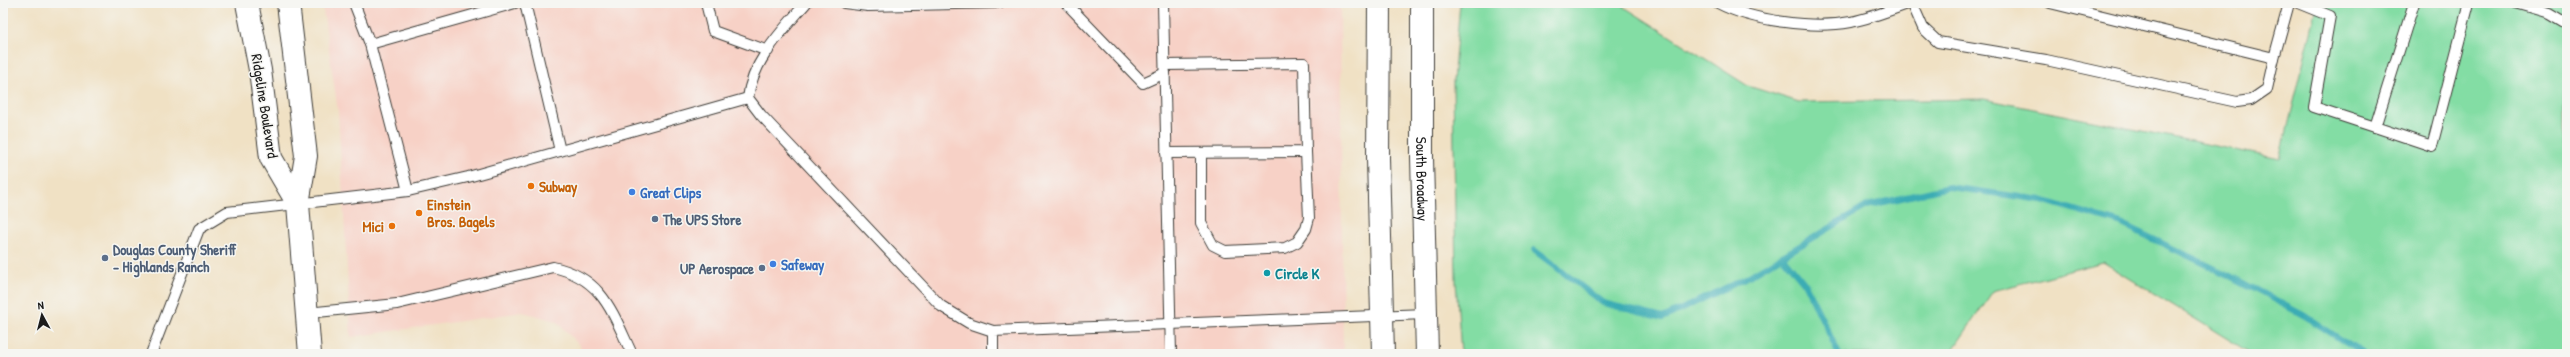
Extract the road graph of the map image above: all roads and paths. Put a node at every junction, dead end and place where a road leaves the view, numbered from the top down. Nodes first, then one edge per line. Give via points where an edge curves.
1 (247, 3) edge
2 (288, 3) edge
3 (354, 3) edge
4 (515, 3) edge
5 (525, 3) edge
6 (706, 3) edge
7 (806, 3) edge
8 (844, 3) edge
9 (999, 3) edge
10 (1066, 3) edge
11 (1163, 3) edge
12 (1379, 3) edge
13 (1422, 3) edge
14 (1718, 3) edge
15 (1911, 3) edge
16 (2050, 3) edge
17 (2287, 3) edge
18 (2298, 3) edge
19 (2414, 3) edge
20 (2469, 3) edge
21 (2516, 3) edge
22 (928, 4) edge
23 (2567, 23) edge
24 (370, 44) junction
25 (768, 51) junction
26 (2274, 58) junction
27 (1165, 69) junction
28 (748, 98) junction
29 (2375, 127) junction
30 (560, 151) junction
31 (1306, 152) junction
32 (1166, 153) junction
33 (1201, 153) junction
34 (408, 191) junction
35 (298, 204) junction
36 (307, 313) junction
37 (1425, 314) junction
38 (1382, 315) junction
39 (1170, 324) junction
40 (993, 331) junction
41 (151, 354) edge
42 (310, 354) edge
43 (632, 354) edge
44 (993, 354) edge
45 (1171, 354) edge
46 (1383, 354) edge
47 (1427, 354) edge

1 - 35 main road, Ridgeline Boulevard via 260,70 271,158
2 - 35 main road, Ridgeline Boulevard via 306,156
3 - 24 lane
4 - 24 lane
5 - 30 lane
6 - 25 lane via 713,31
7 - 25 lane via 773,41
8 - 22 lane via 868,6
9 - 22 lane
10 - 27 lane via 1143,84
11 - 27 lane
12 - 38 main road via 1378,158
13 - 37 main road, South Broadway
14 - 15 lane via 1728,9 1767,19 1814,24 1850,22
15 - 26 lane via 1923,28 1938,42 2046,60 2236,102 2251,100 2267,89
16 - 26 lane
17 - 26 lane
18 - 29 lane via 2330,16 2314,107
19 - 29 lane
20 - 29 lane via 2432,146
21 - 23 lane via 2550,13
24 - 34 lane
25 - 28 lane via 750,83
27 - 31 lane via 1304,63
27 - 32 lane
28 - 30 lane
28 - 40 lane via 765,120 941,306 970,323
30 - 34 lane
31 - 33 lane
31 - 33 lane via 1309,218 1306,229 1297,242 1285,248 1225,251 1213,244 1201,223
32 - 33 lane
32 - 39 lane
34 - 35 lane
35 - 36 main road, Ridgeline Boulevard
35 - 41 lane via 227,212 199,229
36 - 42 main road, Ridgeline Boulevard
36 - 43 lane via 398,304 553,267 585,278 600,292
37 - 38 lane
37 - 47 main road, South Broadway
38 - 39 lane
38 - 46 main road
39 - 40 lane
39 - 45 lane
40 - 44 lane

